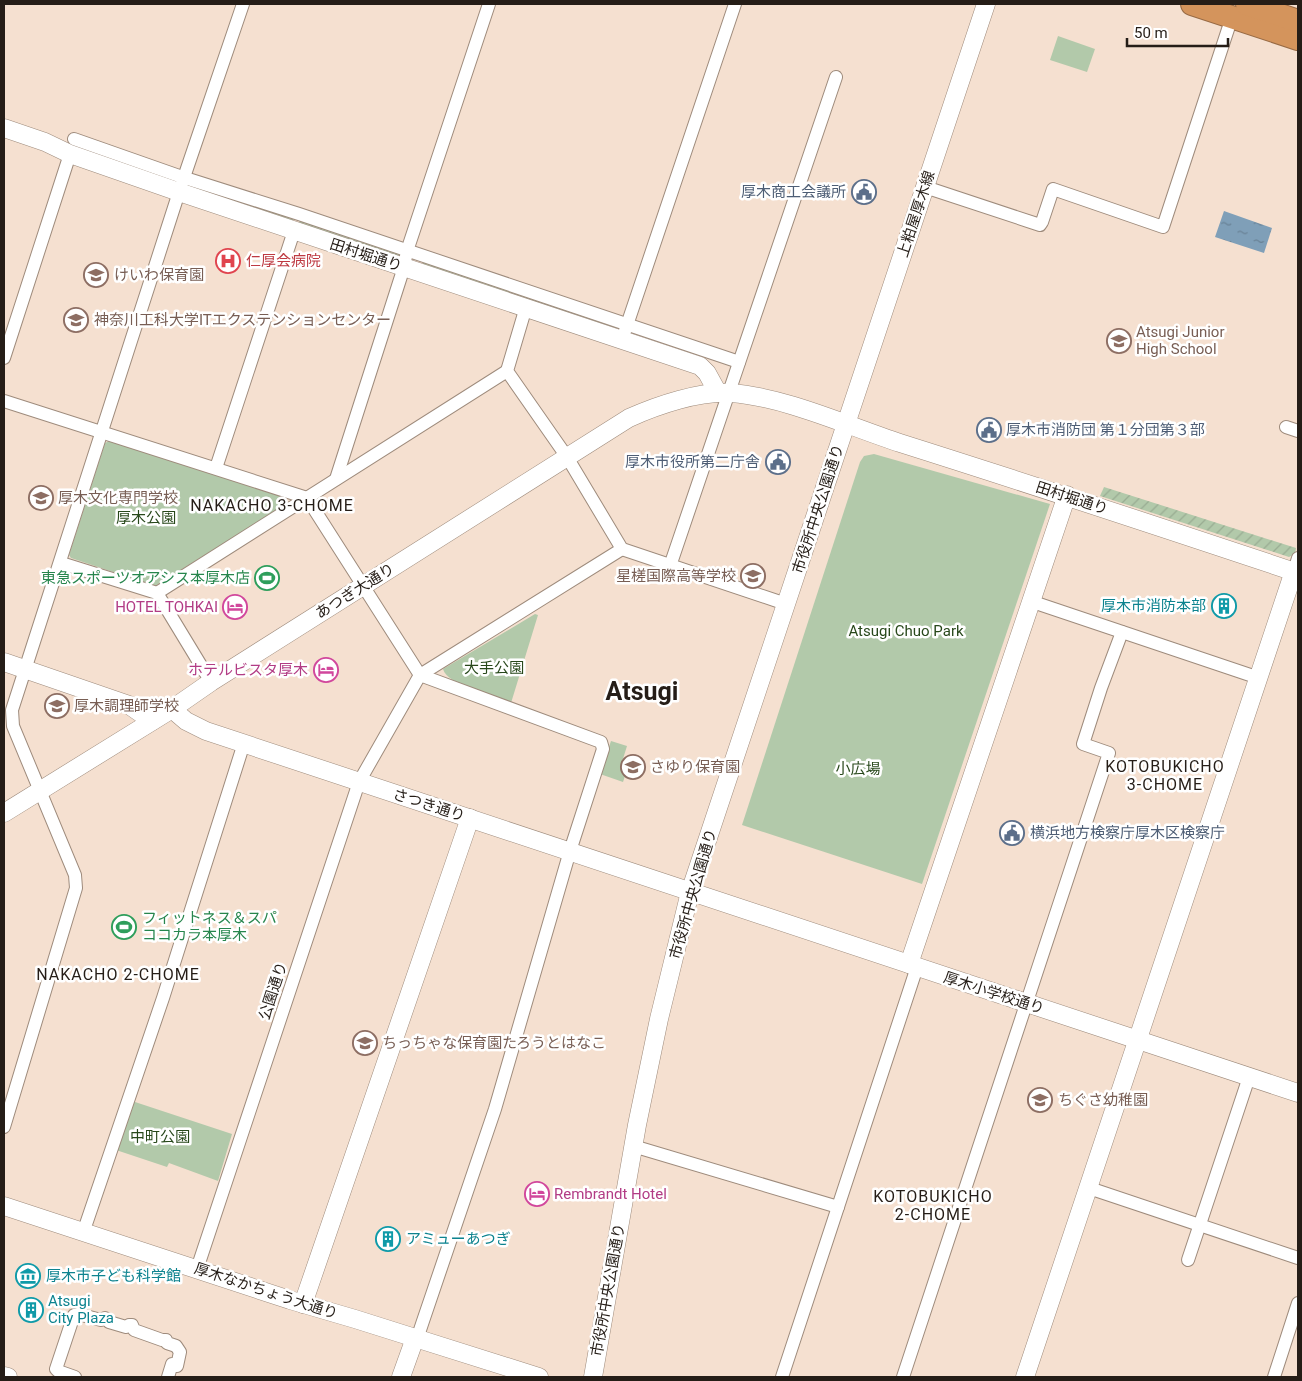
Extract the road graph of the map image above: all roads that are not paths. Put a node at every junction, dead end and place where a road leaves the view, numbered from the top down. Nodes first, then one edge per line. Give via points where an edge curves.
1 (243, 4) edge
2 (490, 4) edge
3 (735, 4) edge
4 (986, 4) edge
5 (1192, 4) edge
6 (1240, 10) edge
7 (1298, 21) edge
8 (1298, 39) edge
9 (836, 77) dead end
10 (4, 128) edge
11 (72, 147) junction
12 (182, 185) junction
13 (925, 187) junction
14 (294, 231) junction
15 (406, 259) junction
16 (526, 307) junction
17 (624, 332) junction
18 (4, 358) edge
19 (739, 362) junction
20 (507, 371) junction
21 (723, 393) junction
22 (4, 401) edge
23 (846, 425) junction
24 (102, 433) junction
25 (566, 457) junction
26 (216, 468) junction
27 (336, 479) junction
28 (1066, 496) junction
29 (307, 498) junction
30 (622, 549) junction
31 (60, 563) junction
32 (670, 566) junction
33 (1297, 567) edge
34 (364, 585) junction
35 (157, 593) junction
36 (1030, 601) junction
37 (786, 604) junction
38 (1122, 632) junction
39 (4, 662) edge
40 (24, 669) junction
41 (420, 675) junction
42 (1259, 678) junction
43 (210, 682) junction
44 (172, 709) junction
45 (152, 721) junction
46 (244, 743) junction
47 (359, 782) junction
48 (40, 791) junction
49 (4, 813) edge
50 (470, 818) junction
51 (570, 851) junction
52 (690, 892) junction
53 (913, 966) junction
54 (1026, 1003) junction
55 (1138, 1041) junction
56 (1249, 1077) junction
57 (1298, 1093) edge
58 (4, 1127) edge
59 (633, 1146) junction
60 (1088, 1188) junction
61 (4, 1206) edge
62 (838, 1207) junction
63 (1200, 1225) junction
64 (83, 1233) junction
65 (1298, 1258) edge
66 (1188, 1260) dead end
67 (198, 1269) junction
68 (1298, 1303) edge
69 (303, 1304) junction
70 (415, 1338) junction
71 (4, 1376) edge
72 (8, 1377) edge
73 (75, 1377) edge
74 (168, 1377) edge
75 (401, 1377) edge
76 (539, 1377) edge
77 (593, 1377) edge
78 (782, 1377) edge
79 (903, 1377) edge
80 (1025, 1377) edge
81 (1274, 1377) edge

1 - 12 street
2 - 15 street
3 - 17 street
4 - 13 street, 上粕屋厚木線
5 - 6 highway
6 - 7 highway
6 - 8 highway
6 - 13 street via 1163,227 1053,190 1040,225
9 - 19 street
10 - 11 street, 田村堀通り
11 - 12 street, 田村堀通り
11 - 18 street
12 - 14 street, 田村堀通り
12 - 15 street via 299,214
12 - 24 street
13 - 23 street, 上粕屋厚木線
14 - 15 street, 田村堀通り
14 - 26 street
15 - 16 street, 田村堀通り
15 - 17 street
15 - 27 street
16 - 17 street, 田村堀通り
16 - 20 street
17 - 19 street
17 - 21 street, 田村堀通り via 700,366
19 - 21 street
20 - 25 street
20 - 27 street
21 - 23 street, 田村堀通り via 767,400
21 - 25 street, あつぎ大通り via 651,408
21 - 32 street
22 - 24 street
23 - 28 street, 田村堀通り
23 - 37 street, 市役所中央公園通り
24 - 26 street
24 - 31 street
25 - 30 street
25 - 34 street, あつぎ大通り
26 - 29 street
27 - 29 street
28 - 33 street, 田村堀通り
28 - 36 street
29 - 34 street
29 - 35 street
30 - 32 street
30 - 41 street
31 - 35 street
31 - 40 street
32 - 37 street
33 - 42 street
34 - 41 street
34 - 43 street, あつぎ大通り
35 - 43 street
36 - 38 street
36 - 53 street
37 - 52 street, 市役所中央公園通り
38 - 42 street
38 - 54 street via 1084,744 1109,753
39 - 40 street
40 - 45 street via 129,705
40 - 48 street via 12,710 13,726
41 - 47 street, 公園通り
41 - 51 street via 600,742 603,749
42 - 55 street
43 - 44 street, あつぎ大通り
44 - 45 street, あつぎ大通り
44 - 46 street, さつき通り via 196,727
45 - 48 street, あつぎ大通り
46 - 47 street, さつき通り
46 - 64 street
47 - 50 street, さつき通り
47 - 67 street, 公園通り
48 - 49 street, あつぎ大通り
48 - 58 street via 75,875 76,888
50 - 51 street, さつき通り
50 - 69 street
51 - 52 street, さつき通り
51 - 70 street via 495,1109
52 - 53 street, 厚木小学校通り
52 - 59 street, 市役所中央公園通り
53 - 54 street, 厚木小学校通り
53 - 62 street
54 - 55 street, 厚木小学校通り
54 - 79 street
55 - 56 street, 厚木小学校通り
55 - 60 street
56 - 57 street, 厚木小学校通り
56 - 63 street
59 - 62 street
59 - 77 street, 市役所中央公園通り
60 - 63 street
60 - 80 street
61 - 64 street, 厚木なかちょう大通り
62 - 78 street
63 - 65 street
63 - 66 street
64 - 67 street, 厚木なかちょう大通り
67 - 69 street, 厚木なかちょう大通り
68 - 81 street
69 - 70 street, 厚木なかちょう大通り
70 - 75 street
70 - 76 street, 厚木なかちょう大通り
71 - 72 street
73 - 74 street via 56,1368 74,1315 78,1314 101,1320 105,1318 126,1327 132,1325 134,1330 176,1346 180,1352 177,1366 172,1364

